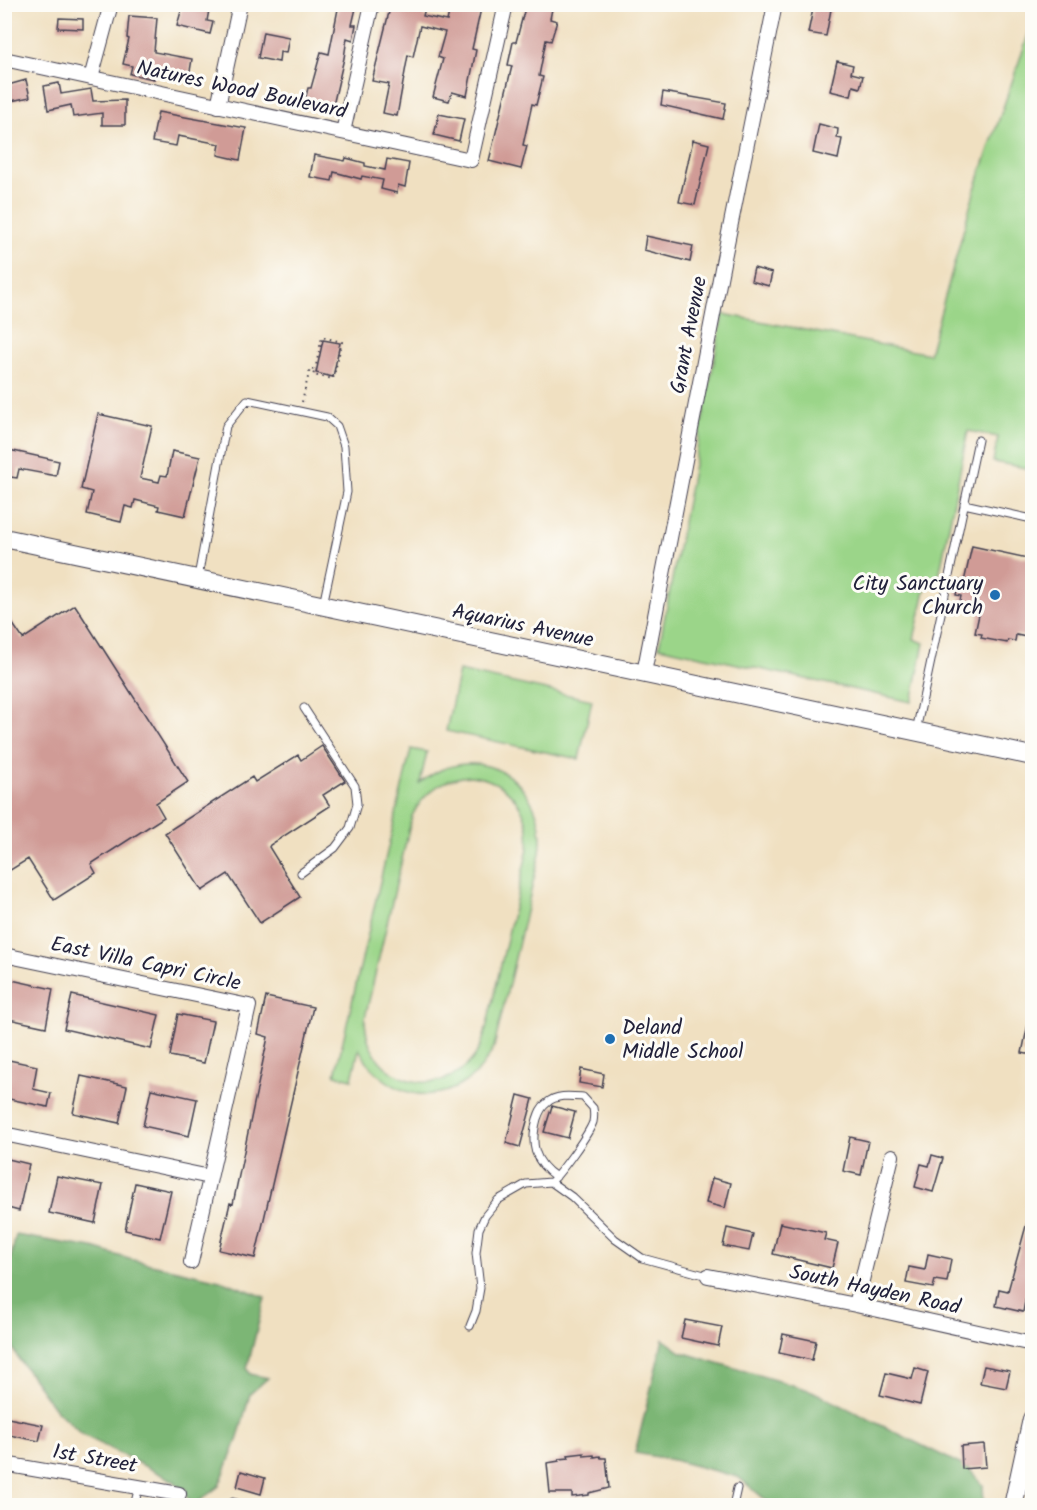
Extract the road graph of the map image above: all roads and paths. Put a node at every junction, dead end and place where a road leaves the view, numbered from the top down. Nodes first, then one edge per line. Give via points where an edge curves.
1 (111, 4) edge
2 (240, 4) edge
3 (372, 4) edge
4 (506, 4) edge
5 (775, 4) edge
6 (4, 59) edge
7 (91, 78) junction
8 (218, 105) junction
9 (343, 132) junction
10 (315, 370) junction
11 (300, 410) junction
12 (978, 441) dead end
13 (964, 504) junction
14 (1032, 519) edge
15 (4, 538) edge
16 (197, 579) junction
17 (323, 605) junction
18 (644, 673) junction
19 (304, 708) dead end
20 (916, 731) junction
21 (1032, 756) edge
22 (302, 873) dead end
23 (4, 955) edge
24 (4, 1134) edge
25 (892, 1156) dead end
26 (210, 1177) junction
27 (553, 1179) junction
28 (191, 1262) dead end
29 (708, 1276) joint
30 (856, 1305) junction
31 (470, 1326) dead end
32 (1032, 1344) edge
33 (1032, 1419) edge
34 (4, 1464) edge
35 (139, 1487) junction
36 (737, 1488) dead end
37 (179, 1494) dead end
38 (232, 1502) dead end
39 (134, 1506) edge
40 (248, 1506) edge
41 (733, 1506) edge
42 (1013, 1506) edge

1 - 7 street
2 - 8 street
3 - 9 street
4 - 9 street, Natures Wood Boulevard via 471,160
5 - 18 street, Grant Avenue
6 - 7 street, Natures Wood Boulevard
7 - 8 street, Natures Wood Boulevard
8 - 9 street, Natures Wood Boulevard
10 - 10 path via 314,375 333,379 342,342 322,338
10 - 11 path via 310,369
11 - 16 lane via 247,400 226,426
11 - 17 lane via 327,417 337,426 344,446 347,492
12 - 13 lane
13 - 14 lane
13 - 20 lane
15 - 16 street, Aquarius Avenue
16 - 17 street, Aquarius Avenue
17 - 18 street, Aquarius Avenue
18 - 20 street, Aquarius Avenue
19 - 22 lane via 355,786 357,804 350,828 335,848
20 - 21 street, Aquarius Avenue
23 - 26 street, East Villa Capri Circle via 249,1006
24 - 26 street
25 - 30 street
26 - 28 street, East Villa Capri Circle
27 - 27 lane via 588,1133 593,1120 593,1108 583,1097 557,1098 540,1111 534,1146
27 - 29 lane via 615,1239 642,1258
27 - 31 lane via 526,1184 498,1200 485,1216 476,1252 480,1287
29 - 30 street, South Hayden Road
30 - 32 street, South Hayden Road
33 - 42 street
34 - 35 street, 1st Street
35 - 37 street, 1st Street
35 - 39 lane
36 - 41 lane
38 - 40 lane

